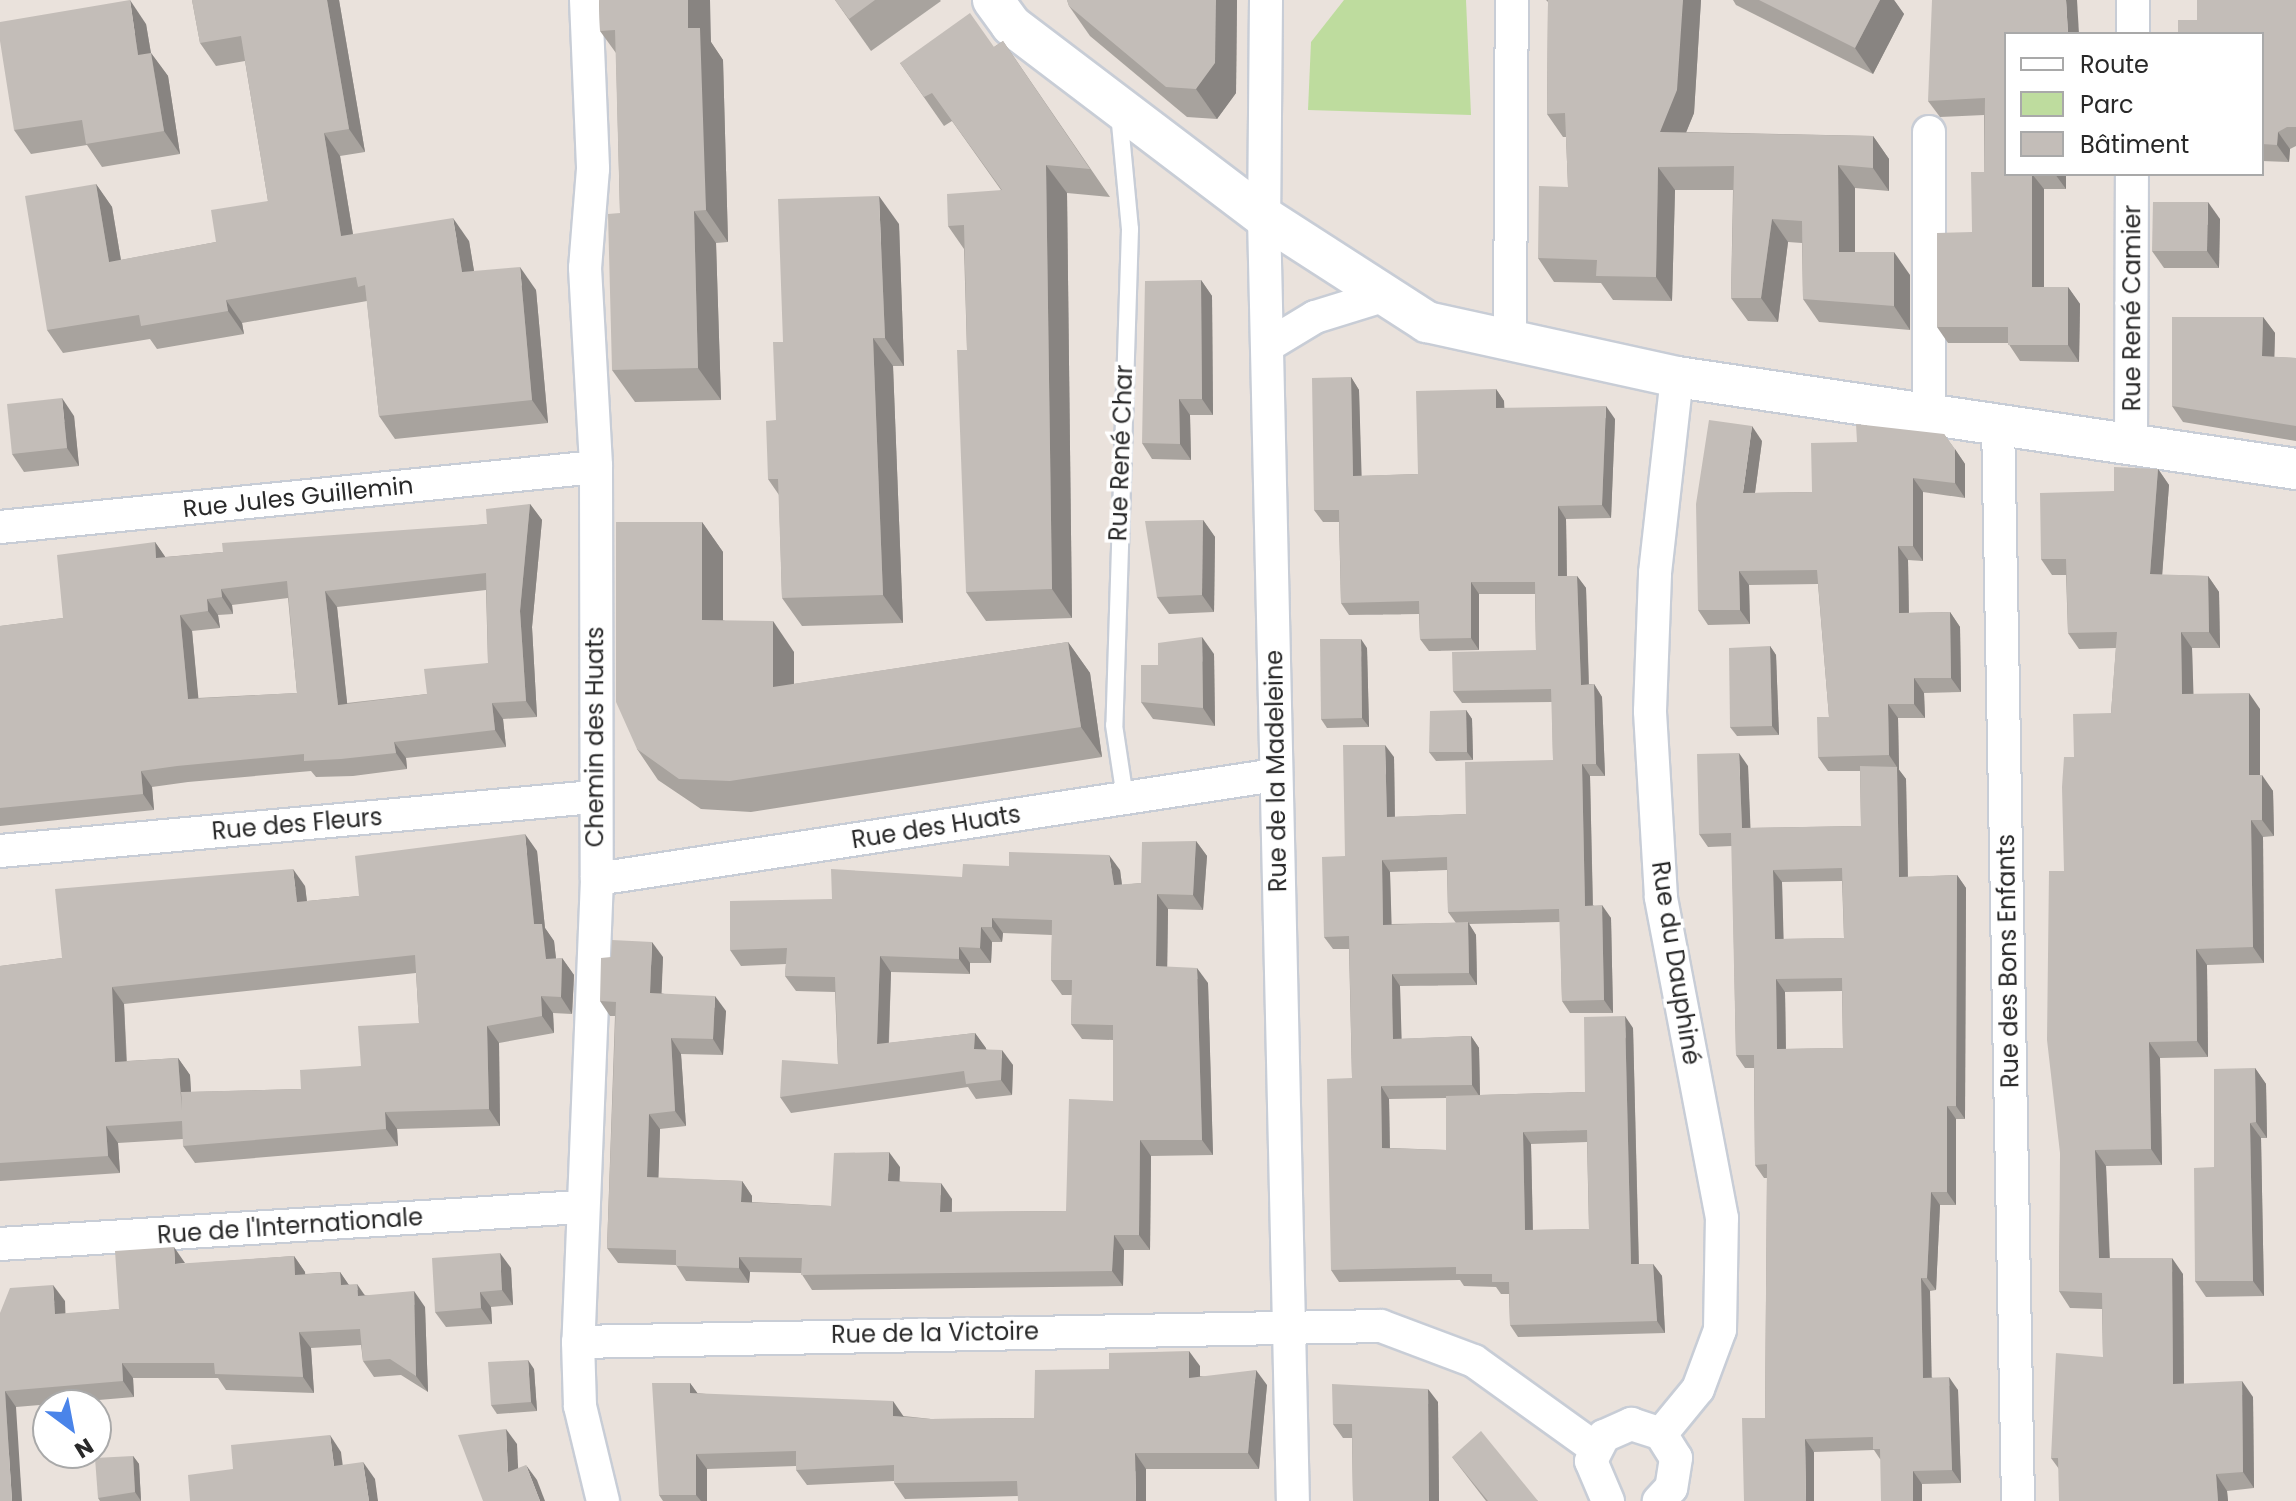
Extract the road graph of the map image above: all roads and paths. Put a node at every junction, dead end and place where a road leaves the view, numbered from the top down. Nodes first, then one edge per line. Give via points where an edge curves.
1 (586, 0) edge
2 (993, 0) edge
3 (1023, 0) edge
4 (1266, 0) edge
5 (1512, 0) edge
6 (2133, 0) edge
7 (2133, 32) edge
8 (1077, 74) junction
9 (1118, 108) junction
10 (1929, 132) dead end
11 (2132, 176) edge
12 (1264, 217) junction
13 (1383, 296) junction
14 (1510, 341) junction
15 (1267, 346) junction
16 (1677, 377) junction
17 (1929, 412) junction
18 (1998, 421) junction
19 (2131, 443) junction
20 (596, 467) junction
21 (2296, 469) edge
22 (0, 527) edge
23 (1275, 775) junction
24 (593, 797) junction
25 (1125, 798) junction
26 (0, 851) edge
27 (597, 879) junction
28 (580, 1207) junction
29 (0, 1244) edge
30 (1292, 1324) junction
31 (578, 1342) junction
32 (1661, 1434) junction
33 (1595, 1448) junction
34 (598, 1487) edge
35 (1293, 1501) edge
36 (1608, 1501) edge
37 (1659, 1501) edge
38 (2018, 1501) edge

1 - 20 street, Chemin des Huats via 593,169 585,268
2 - 8 street via 1011,25
3 - 8 street
4 - 12 street, Rue de la Madeleine
5 - 14 street
6 - 7 street
8 - 9 street
9 - 12 street
9 - 25 lane, Rue René Char via 1130,229 1114,725
10 - 17 street
11 - 19 street, Rue René Camier
12 - 13 street
12 - 15 street, Rue de la Madeleine
13 - 14 street via 1427,322
13 - 15 street via 1315,317
14 - 16 street
15 - 23 street, Rue de la Madeleine
16 - 17 street
16 - 32 street, Rue du Dauphiné via 1655,573 1652,742 1661,897 1722,1234 1720,1330 1698,1389
17 - 18 street
18 - 19 street
18 - 38 street, Rue des Bons Enfants
19 - 21 street
20 - 22 street, Rue Jules Guillemin
20 - 24 street, Chemin des Huats
23 - 25 street, Rue des Huats
23 - 30 street, Rue de la Madeleine
24 - 26 street, Rue des Fleurs
24 - 27 street, Chemin des Huats
25 - 27 street, Rue des Huats
27 - 28 street, Chemin des Huats
28 - 29 street, Rue de l'Internationale
28 - 31 street, Chemin des Huats
30 - 31 street, Rue de la Victoire
30 - 33 street, Rue de la Victoire via 1381,1326 1474,1361
30 - 35 street, Rue de la Madeleine
31 - 34 street, Chemin des Huats
32 - 33 street via 1631,1424
32 - 37 street via 1676,1474
33 - 36 street via 1592,1476

